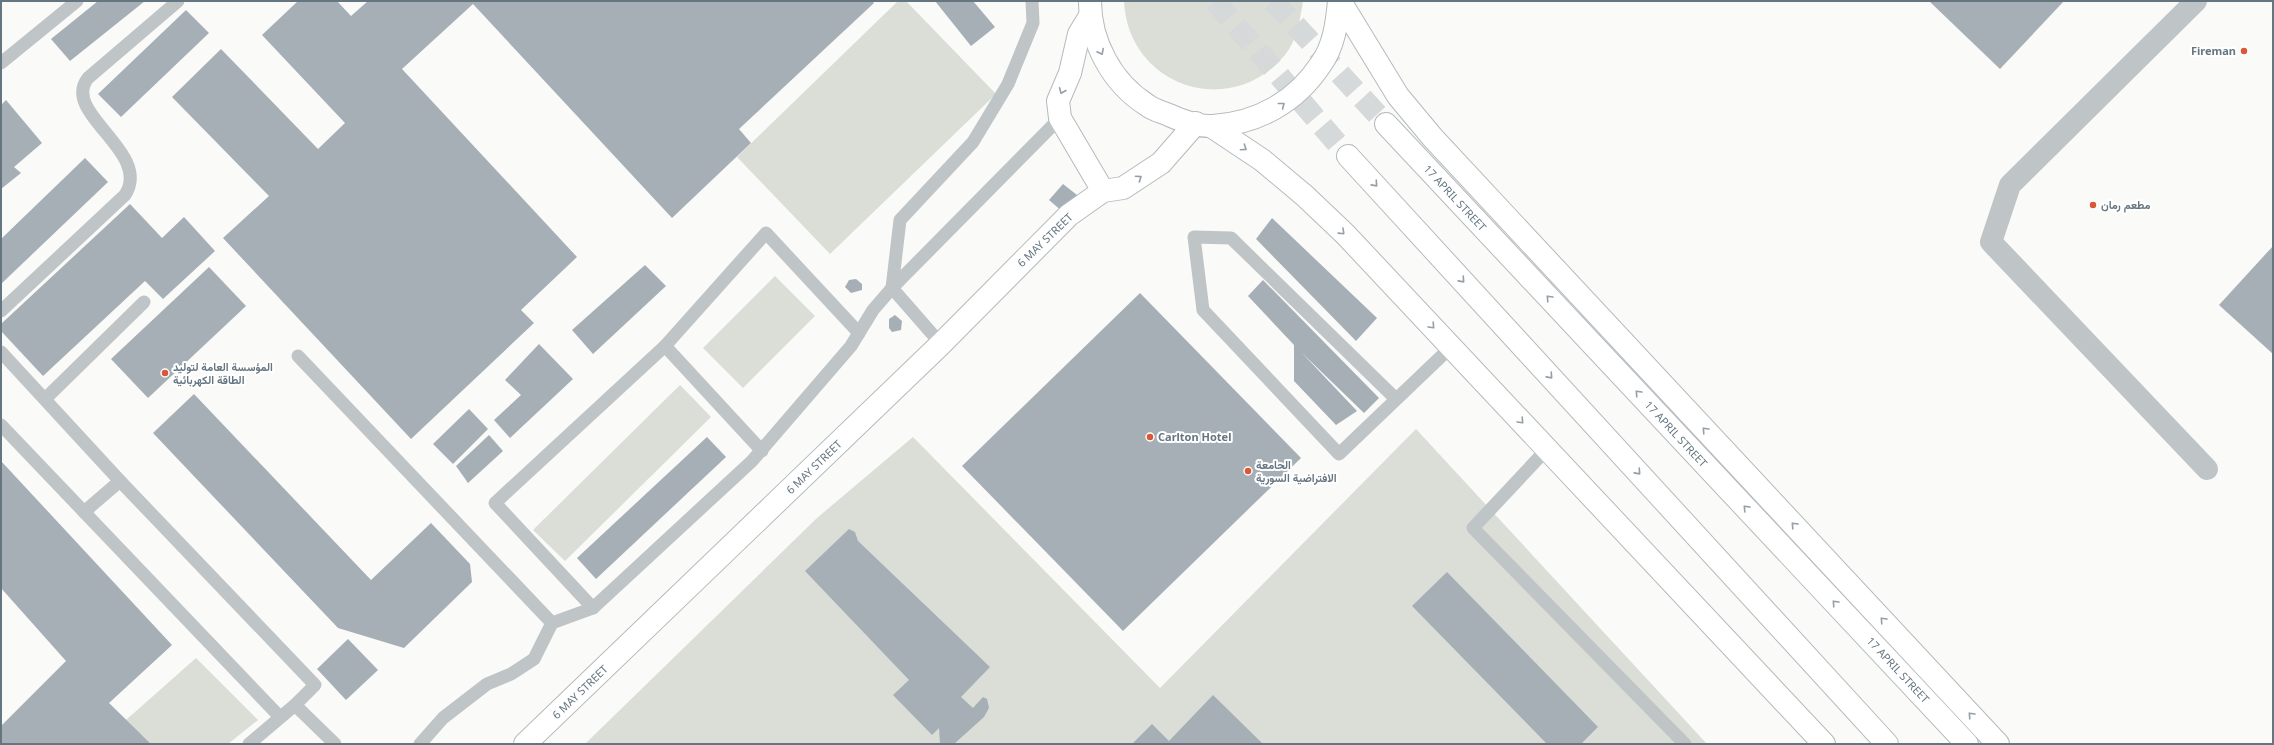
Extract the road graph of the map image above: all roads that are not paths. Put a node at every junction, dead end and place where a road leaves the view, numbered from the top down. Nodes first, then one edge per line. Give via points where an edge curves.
1 (77, 1) edge
2 (178, 1) edge
3 (1032, 1) edge
4 (1340, 1) edge
5 (2196, 1) edge
6 (1090, 8) edge
7 (1, 63) edge
8 (1060, 118) junction
9 (1386, 124) tunnel mouth
10 (1204, 125) junction
11 (1348, 156) tunnel mouth
12 (1103, 191) junction
13 (892, 288) junction
14 (144, 302) dead end
15 (1, 311) edge
16 (859, 333) junction
17 (941, 344) junction
18 (665, 346) junction
19 (1451, 347) junction
20 (1, 352) edge
21 (298, 356) dead end
22 (45, 399) junction
23 (1396, 399) junction
24 (1, 425) edge
25 (1547, 449) junction
26 (762, 451) junction
27 (2207, 469) dead end
28 (120, 481) junction
29 (84, 512) junction
30 (593, 608) junction
31 (552, 622) junction
32 (295, 705) junction
33 (280, 717) junction
34 (249, 744) edge
35 (336, 744) edge
36 (420, 744) edge
37 (525, 744) edge
38 (1685, 744) edge
39 (1824, 744) edge
40 (1887, 744) edge
41 (1967, 744) edge
42 (1998, 744) edge

1 - 7 lane
2 - 15 lane via 88,78 82,89 85,102 127,163 132,179 130,188
3 - 13 lane via 1034,23 1008,84 973,142 900,220
10 -> 4 main road via 1245,122 1276,110 1302,89 1322,63 1330,45 1335,33
42 -> 4 main road via 1433,138 1398,96
5 - 27 street via 2010,185 1991,242
6 -> 8 main road via 1079,34 1070,73 1058,101
6 -> 10 main road via 1100,51 1120,82 1147,106 1180,121
8 - 12 main road
8 - 13 lane
41 -> 9 main road, 17 APRIL STREET
12 -> 10 main road, 6 MAY STREET via 1123,188 1161,163
10 -> 19 main road via 1262,160 1305,196 1345,234
11 -> 40 main road
12 - 17 main road, 6 MAY STREET via 1069,215
13 - 16 lane
13 - 17 lane
14 - 22 lane
16 - 18 lane via 766,233
16 - 26 lane via 851,346
17 - 37 main road, 6 MAY STREET
18 - 26 lane
18 - 30 lane via 495,503
19 - 23 lane
19 -> 25 main road
20 - 22 lane
21 - 31 lane
22 - 28 lane
23 - 23 lane via 1339,454 1203,310 1194,237 1231,238
24 - 29 lane
25 - 38 lane via 1473,528
25 - 39 main road
26 - 30 lane
28 - 29 lane
28 - 32 lane via 315,685
29 - 33 lane
30 - 31 lane
31 - 36 lane via 534,659 511,674 487,684 443,718
32 - 33 lane
32 - 35 lane
33 - 34 lane

